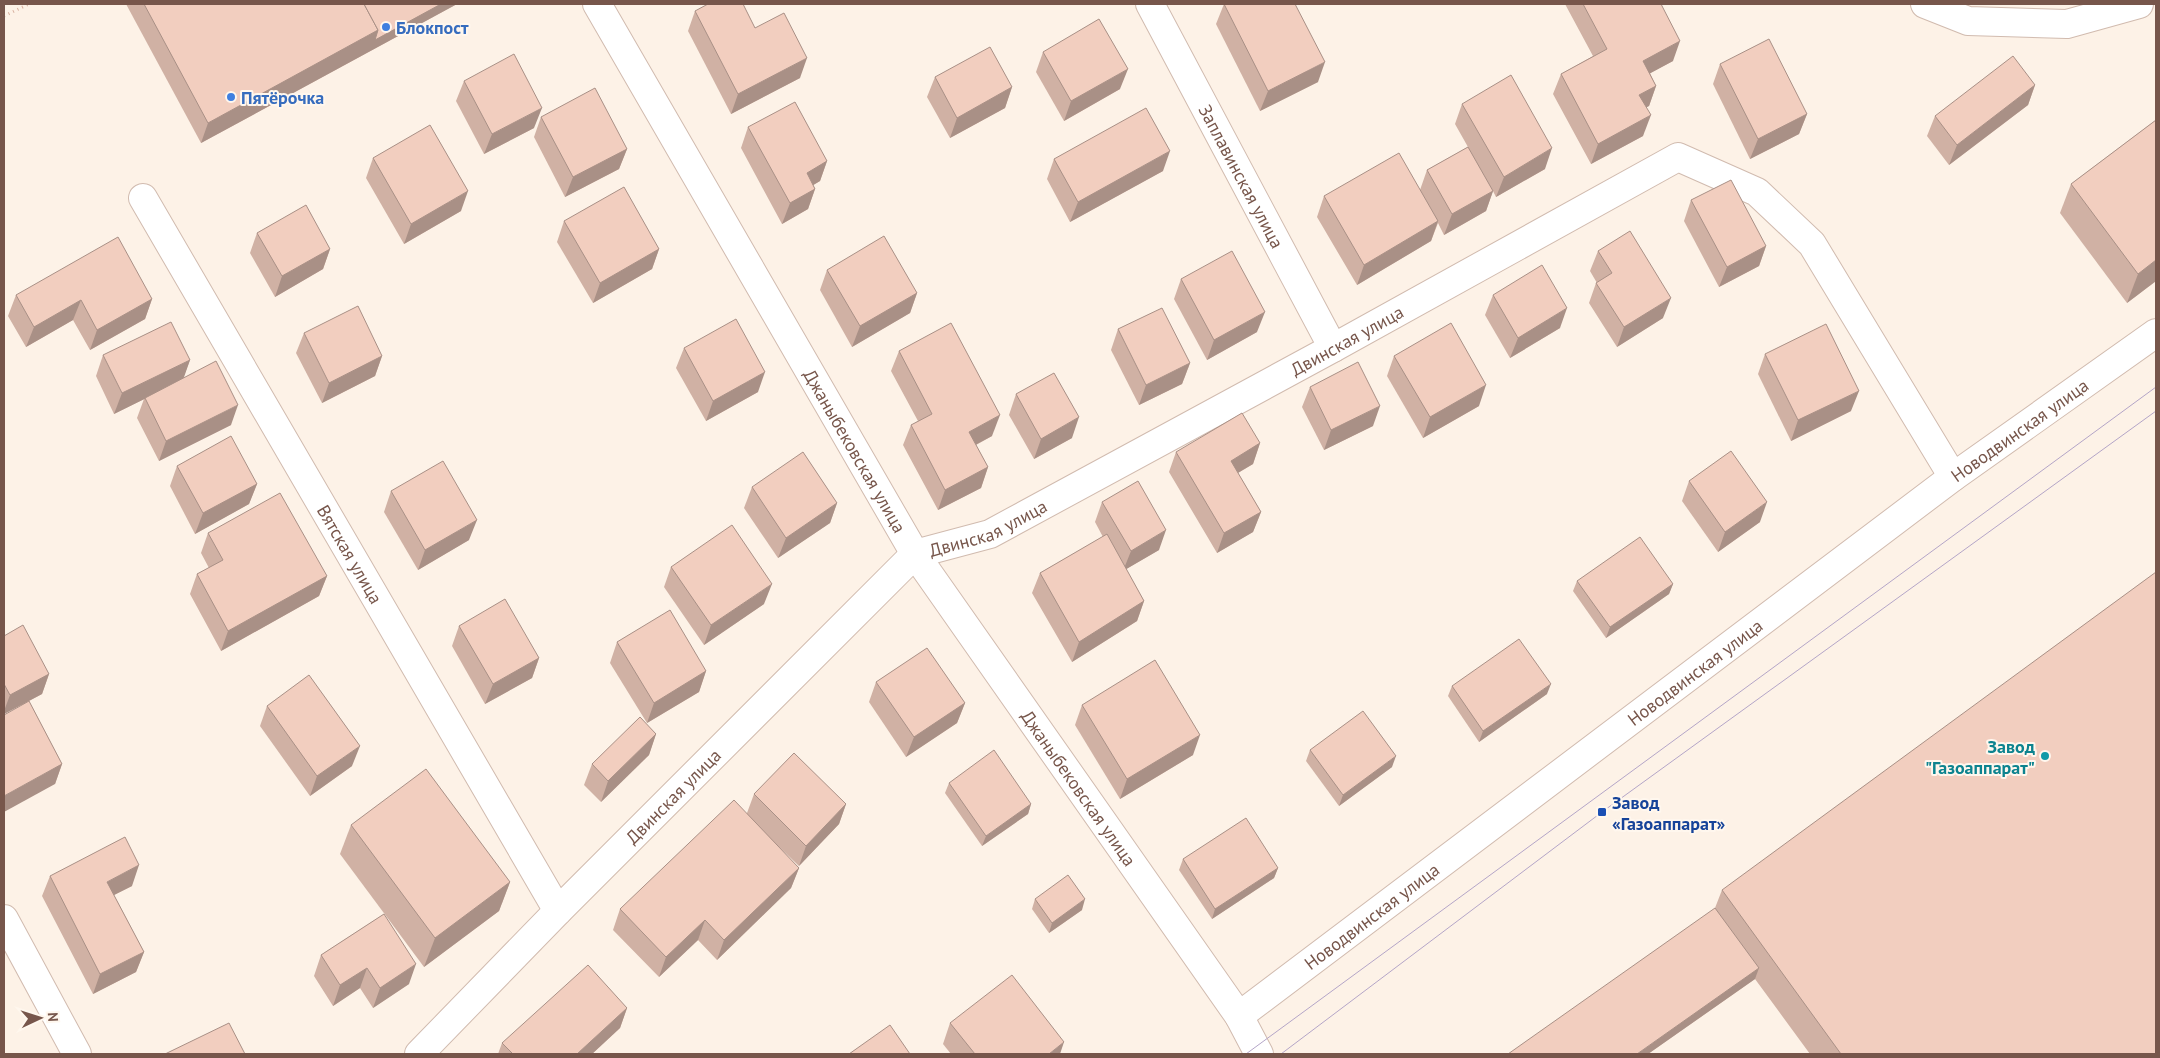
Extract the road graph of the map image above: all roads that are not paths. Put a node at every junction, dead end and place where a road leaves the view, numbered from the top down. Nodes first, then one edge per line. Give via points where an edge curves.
1 (597, 4) edge
2 (1150, 4) edge
3 (1925, 4) edge
4 (2138, 4) edge
5 (143, 198) dead end
6 (2156, 333) edge
7 (1333, 348) junction
8 (1953, 477) junction
9 (915, 554) junction
10 (558, 911) junction
11 (4, 919) edge
12 (1239, 1016) junction
13 (77, 1054) edge
14 (419, 1054) edge
15 (1259, 1054) edge

1 - 9 street, Джаныбековская улица
2 - 7 street, Заплавинская улица
3 - 4 street via 1968,21 2068,24
5 - 10 street, Вятская улица
6 - 8 street, Новодвинская улица
7 - 8 street, Двинская улица via 1678,157 1757,192 1812,244
7 - 9 street, Двинская улица via 990,534
8 - 12 street, Новодвинская улица
9 - 10 street, Двинская улица
9 - 12 street, Джаныбековская улица
10 - 14 street, Двинская улица
11 - 13 street
12 - 15 street, Джаныбековская улица

